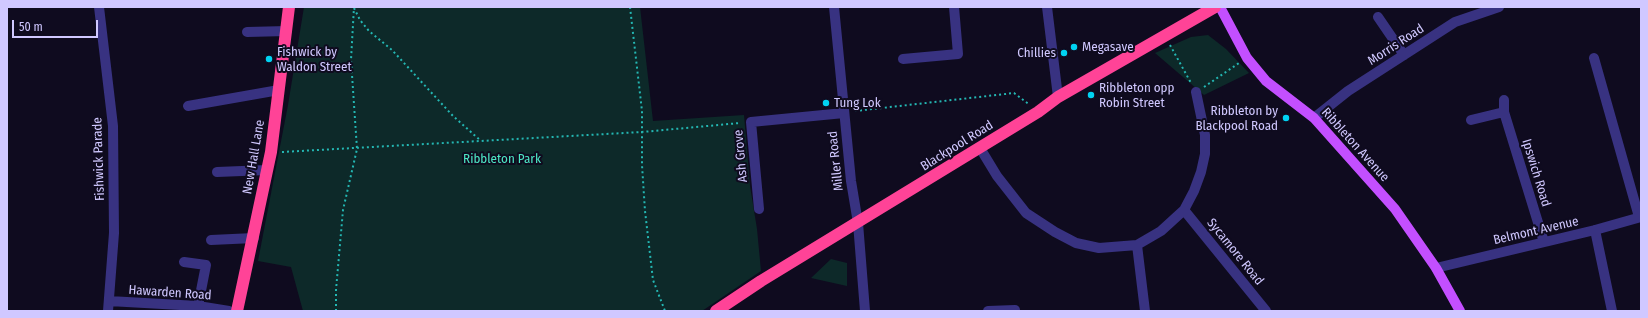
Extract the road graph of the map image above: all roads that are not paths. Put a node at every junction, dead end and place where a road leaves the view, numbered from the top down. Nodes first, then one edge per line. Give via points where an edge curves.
1 (99, 7) edge
2 (289, 7) edge
3 (834, 7) edge
4 (954, 7) edge
5 (1047, 7) edge
6 (1215, 7) edge
7 (1220, 7) edge
8 (1499, 7) edge
9 (1471, 11) edge
10 (1378, 18) dead end
11 (287, 30) junction
12 (248, 32) dead end
13 (1404, 55) junction
14 (1594, 58) dead end
15 (902, 59) dead end
16 (279, 90) junction
17 (1196, 92) road end
18 (1058, 97) junction
19 (1504, 100) dead end
20 (188, 106) dead end
21 (1504, 112) junction
22 (844, 113) junction
23 (1314, 118) junction
24 (1471, 120) dead end
25 (980, 148) junction
26 (267, 170) junction
27 (217, 172) dead end
28 (759, 209) dead end
29 (1184, 210) junction
30 (1640, 217) edge
31 (858, 223) junction
32 (1594, 230) junction
33 (254, 238) junction
34 (211, 240) dead end
35 (1544, 242) junction
36 (1137, 245) junction
37 (184, 262) dead end
38 (1436, 268) junction
39 (109, 306) edge
40 (198, 309) edge
41 (1015, 310) dead end
42 (229, 311) edge
43 (237, 311) edge
44 (716, 311) edge
45 (865, 311) edge
46 (988, 311) edge
47 (1145, 311) edge
48 (1266, 311) edge
49 (1460, 311) edge
50 (1612, 311) edge

1 - 39 street, Fishwick Parade via 113,126 114,233
2 - 11 highway, New Hall Lane
3 - 22 street, Miller Road
4 - 15 street via 958,54
5 - 18 street
6 - 18 highway, Blackpool Road
7 - 23 main road, Ribbleton Avenue via 1247,58 1266,81
8 - 9 street, Morris Road
9 - 13 street, Morris Road
10 - 13 street
11 - 12 street
11 - 16 highway, New Hall Lane
13 - 23 street, Morris Road via 1348,90
14 - 30 street
16 - 20 street
16 - 26 highway, New Hall Lane
17 - 29 street via 1205,135 1205,154 1194,191
18 - 25 highway, Blackpool Road
19 - 21 street, Ipswich Road
21 - 24 street
21 - 35 street, Ipswich Road
22 - 28 street, Ash Grove via 751,122
22 - 31 street, Miller Road
23 - 38 main road, Ribbleton Avenue via 1395,209
25 - 31 highway, Blackpool Road
25 - 36 street via 997,176 1026,213 1055,232 1076,243 1099,248
26 - 27 street
26 - 33 highway, New Hall Lane
29 - 36 street via 1161,231
29 - 48 street, Sycamore Road
30 - 32 street, Belmont Avenue
31 - 44 highway, Blackpool Road
31 - 45 street, Miller Road
32 - 35 street, Belmont Avenue
32 - 50 street
33 - 34 street
33 - 43 highway, New Hall Lane
35 - 38 street, Belmont Avenue
36 - 47 street
37 - 40 street via 206,265
38 - 49 main road, Ribbleton Avenue
39 - 40 street, Hawarden Road
40 - 42 street, Hawarden Road
41 - 46 street

